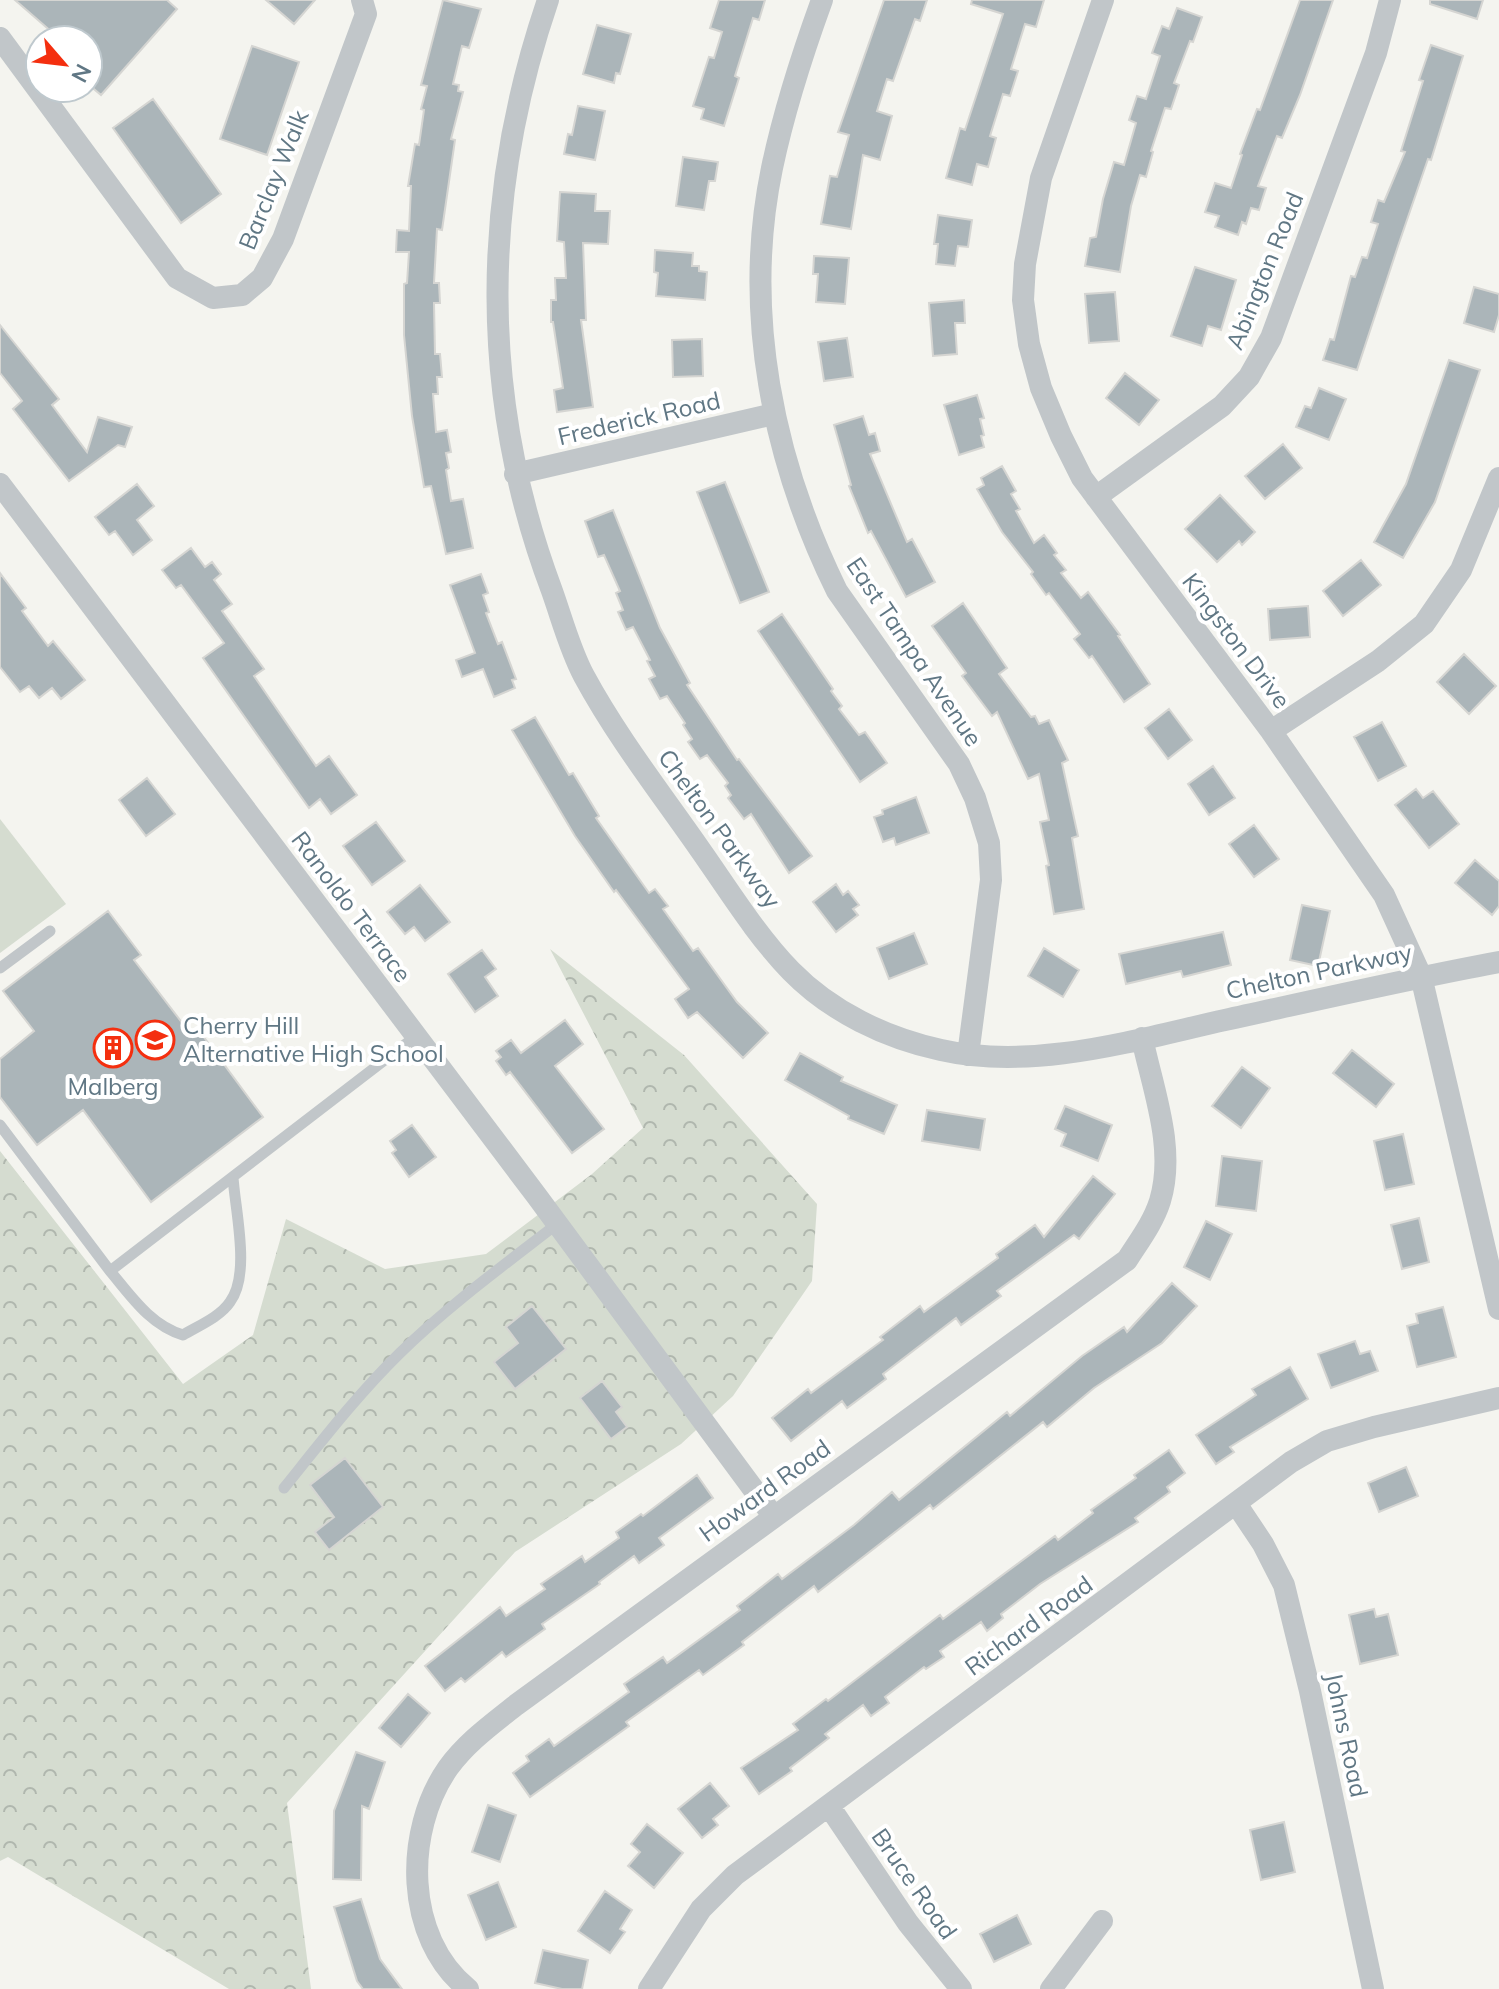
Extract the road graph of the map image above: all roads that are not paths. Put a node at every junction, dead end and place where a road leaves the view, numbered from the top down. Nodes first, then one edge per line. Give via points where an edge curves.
1 (362, 0) edge
2 (548, 0) edge
3 (822, 0) edge
4 (1103, 0) edge
5 (1390, 0) edge
6 (0, 38) edge
7 (774, 414) junction
8 (515, 474) junction
9 (1499, 478) edge
10 (0, 484) edge
11 (1096, 497) junction
12 (1271, 731) junction
13 (50, 931) dead end
14 (1499, 962) edge
15 (0, 968) edge
16 (1421, 976) junction
17 (416, 1036) junction
18 (1142, 1038) junction
19 (968, 1055) junction
20 (0, 1125) edge
21 (233, 1177) junction
22 (557, 1224) junction
23 (110, 1271) junction
24 (1499, 1309) edge
25 (1499, 1398) edge
26 (284, 1488) dead end
27 (1237, 1505) junction
28 (774, 1517) junction
29 (829, 1806) junction
30 (1102, 1921) dead end
31 (468, 1989) edge
32 (649, 1989) edge
33 (961, 1989) edge
34 (1051, 1989) edge
35 (1373, 1989) edge

1 - 6 street, Barclay Walk via 366,14 283,239 262,278 242,295 213,298 177,278
2 - 8 street, Chelton Parkway via 506,160 501,217 499,363
3 - 7 street, East Tampa Avenue via 772,170 760,261 761,321
4 - 11 street, Kingston Drive via 1041,178 1023,300 1041,388
5 - 11 street, Abington Road via 1376,53 1271,338 1249,377 1222,406
7 - 8 street, Frederick Road
7 - 19 street, East Tampa Avenue via 796,494 837,591 959,764 989,843 991,880
8 - 19 street, Chelton Parkway via 532,540 581,671 611,722 792,972 858,1021 896,1038
9 - 12 street via 1461,570 1424,624
10 - 17 street, Ranoldo Terrace
11 - 12 street, Kingston Drive
12 - 16 street, Kingston Drive via 1384,895
13 - 15 lane
14 - 16 street, Chelton Parkway
16 - 18 street, Chelton Parkway
16 - 24 street, Kingston Drive
17 - 21 lane
17 - 22 street, Ranoldo Terrace
18 - 19 street, Chelton Parkway via 1035,1056
18 - 28 street, Howard Road via 1166,1162 1159,1203 1127,1260
20 - 23 lane
21 - 23 lane
21 - 23 lane via 239,1283 230,1303 216,1314 183,1335 168,1330
22 - 26 lane via 401,1352
22 - 28 street, Ranoldo Terrace
25 - 27 street, Richard Road via 1327,1441
27 - 29 street, Richard Road
27 - 35 street, Johns Road via 1284,1585
28 - 31 street, Howard Road via 472,1739 448,1769 419,1833 418,1874 434,1946
29 - 32 street, Richard Road via 735,1875 701,1909
29 - 33 street, Bruce Road via 908,1923
30 - 34 street

